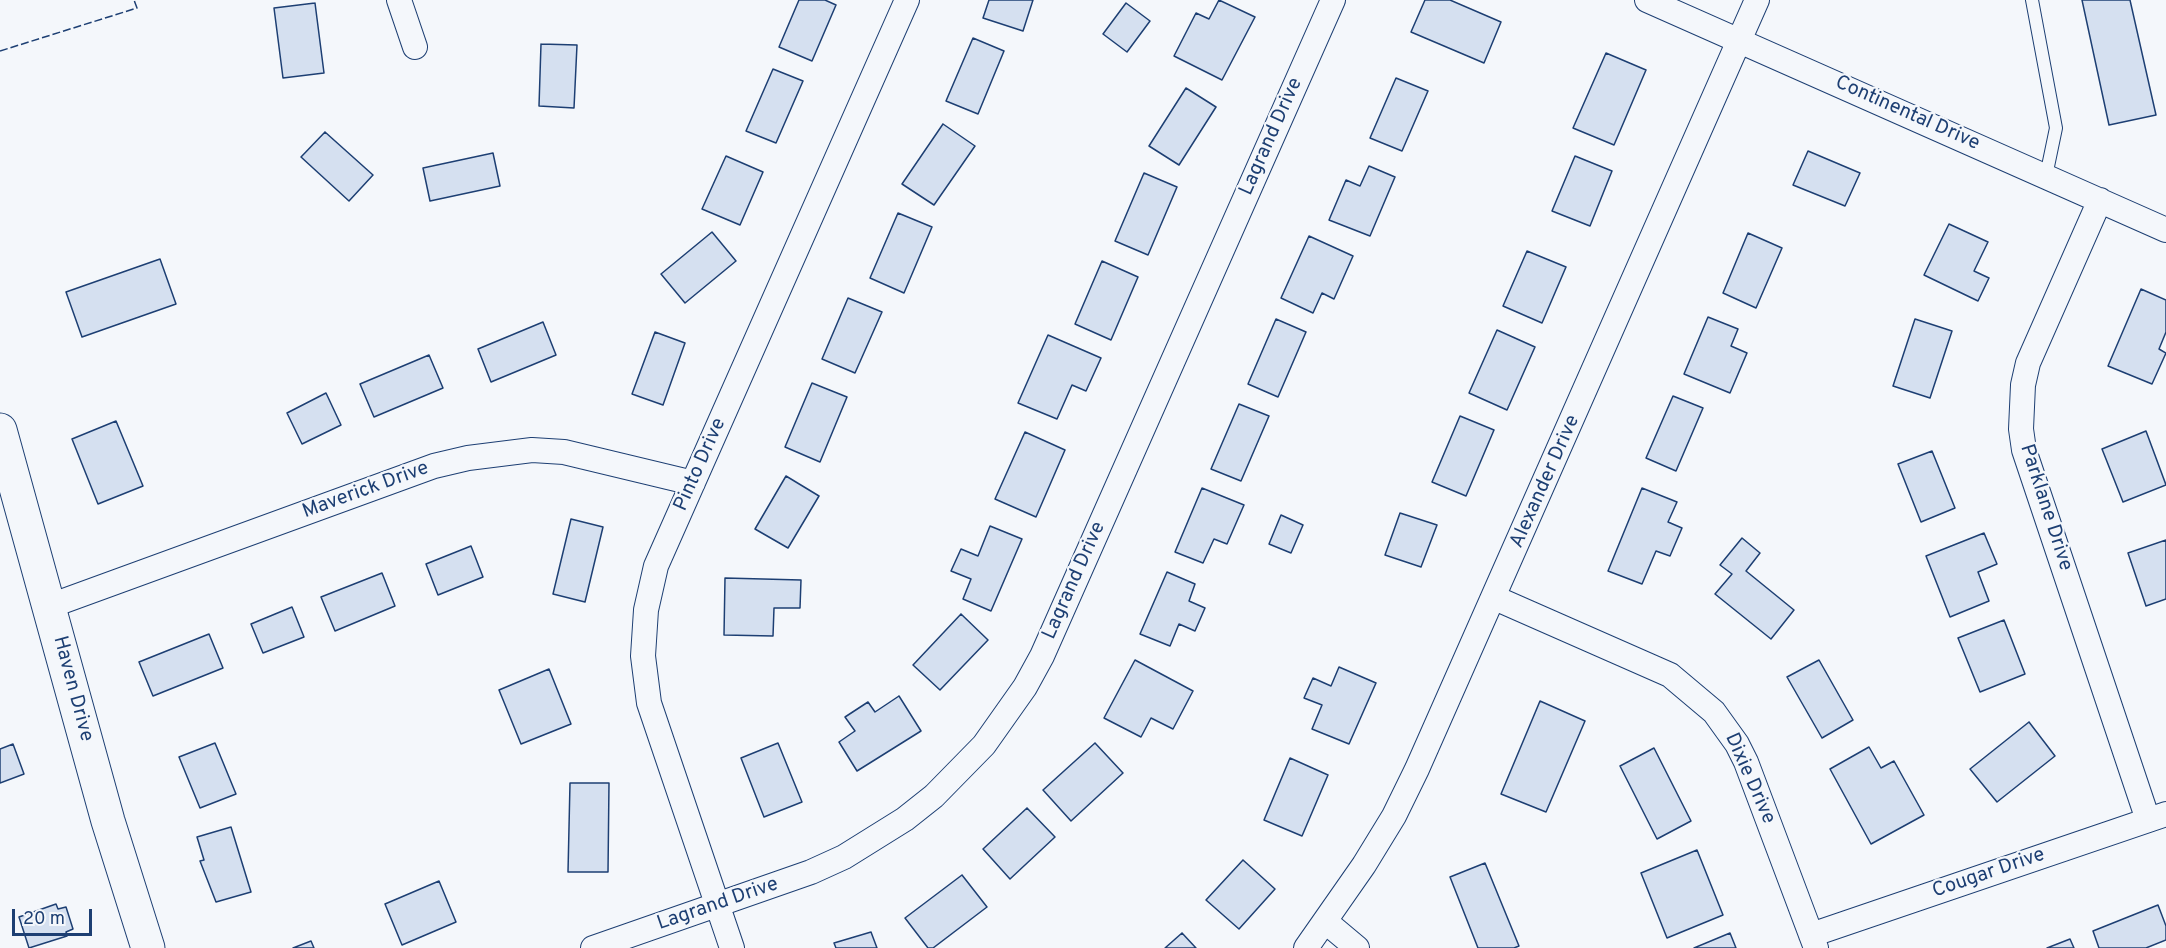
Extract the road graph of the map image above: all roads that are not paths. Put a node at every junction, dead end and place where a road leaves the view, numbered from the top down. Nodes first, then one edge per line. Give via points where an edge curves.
1 (399, 0) edge
2 (907, 0) edge
3 (1333, 0) edge
4 (1647, 0) edge
5 (1756, 0) edge
6 (2031, 0) edge
7 (1739, 40) junction
8 (415, 47) dead end
9 (2046, 176) junction
10 (2100, 200) junction
11 (2166, 230) edge
12 (0, 430) edge
13 (693, 483) junction
14 (1494, 598) junction
15 (50, 606) junction
16 (2157, 817) edge
17 (717, 904) junction
18 (1326, 922) junction
19 (1814, 941) edge
20 (148, 948) edge
21 (594, 948) edge
22 (732, 948) edge
23 (1306, 948) edge
24 (1357, 948) edge

1 - 8 street
2 - 13 street, Pinto Drive
3 - 17 street, Lagrand Drive via 1042,656 1005,717 934,796 875,839 811,872
4 - 7 street, Continental Drive
5 - 7 street, Alexander Drive
6 - 9 lane via 2056,128
7 - 9 street, Continental Drive
7 - 14 street, Alexander Drive
9 - 10 street, Continental Drive
10 - 11 street, Continental Drive
10 - 16 street, Parklane Drive via 2028,363 2021,429 2024,450
12 - 15 street, Haven Drive
13 - 15 street, Maverick Drive via 564,452 532,450 468,458 434,466
13 - 17 street, Pinto Drive via 653,577 643,656 649,702
14 - 18 street, Alexander Drive via 1394,816
14 - 19 street, Dixie Drive via 1670,675 1707,705 1746,762
15 - 20 street, Haven Drive via 108,821
16 - 19 street, Cougar Drive
17 - 21 street, Lagrand Drive
17 - 22 street, Pinto Drive
18 - 23 street, Alexander Drive
18 - 24 street

